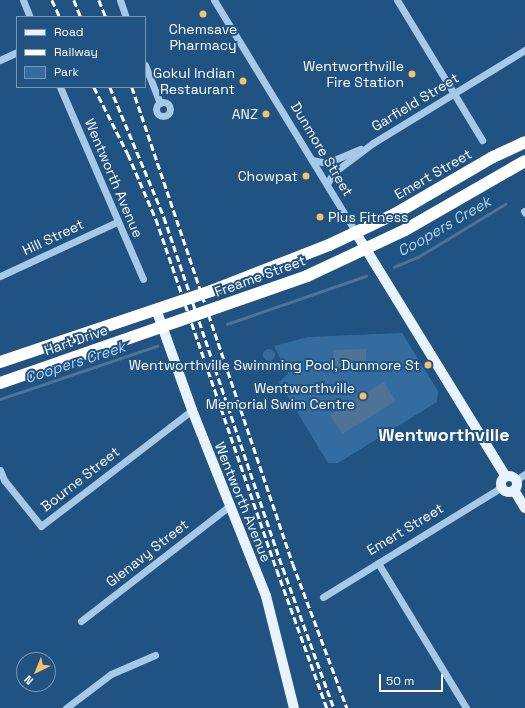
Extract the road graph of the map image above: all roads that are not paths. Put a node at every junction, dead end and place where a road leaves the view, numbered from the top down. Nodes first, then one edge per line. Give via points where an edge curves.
1 (23, 0) edge
2 (120, 0) edge
3 (214, 0) edge
4 (397, 0) edge
5 (30, 16) edge
6 (126, 16) edge
7 (525, 50) edge
8 (16, 52) edge
9 (0, 60) edge
10 (146, 68) edge
11 (60, 88) edge
12 (454, 94) junction
13 (160, 103) dead end
14 (482, 140) dead end
15 (525, 142) edge
16 (373, 143) junction
17 (312, 160) junction
18 (525, 161) edge
19 (327, 184) junction
20 (117, 222) junction
21 (356, 233) junction
22 (366, 250) junction
23 (0, 276) edge
24 (143, 279) dead end
25 (156, 309) junction
26 (163, 327) junction
27 (0, 362) edge
28 (0, 383) edge
29 (192, 410) junction
30 (0, 470) edge
31 (525, 474) edge
32 (506, 476) junction
33 (515, 485) junction
34 (502, 487) junction
35 (229, 506) junction
36 (525, 508) edge
37 (378, 563) junction
38 (323, 597) dead end
39 (81, 621) dead end
40 (155, 655) dead end
41 (66, 708) edge
42 (294, 708) edge
43 (466, 708) edge

1 - 5 street
2 - 6 street
3 - 17 street, Dunmore Street
4 - 12 street
7 - 12 street, Garfield Street
8 - 9 street
10 - 13 street
11 - 20 street, Wentworth Avenue
12 - 14 street
12 - 16 street, Garfield Street
15 - 21 highway, Emert Street
16 - 17 street via 327,164
16 - 19 street, Garfield Street via 333,173
17 - 19 street, Dunmore Street
18 - 22 highway
19 - 21 street, Dunmore Street
20 - 23 street, Hill Street
20 - 24 street, Wentworth Avenue
21 - 22 main road, Dunmore Street
21 - 25 highway, Freame Street via 238,280
22 - 26 highway, Freame Street via 307,276
22 - 32 main road, Dunmore Street
25 - 26 main road, Wentworth Avenue
25 - 27 highway, Hart Drive
26 - 28 highway, Hart Drive
26 - 29 main road, Wentworth Avenue
29 - 30 street, Bourne Street via 41,526 4,480
29 - 35 main road, Wentworth Avenue
31 - 33 street
32 - 33 main road via 511,476
32 - 34 main road via 502,480
33 - 34 main road via 506,491
33 - 36 main road
34 - 37 street, Emert Street
35 - 39 street, Glenavy Street
35 - 42 main road, Wentworth Avenue via 266,596
37 - 38 street, Emert Street
37 - 43 street
40 - 41 street via 111,674

